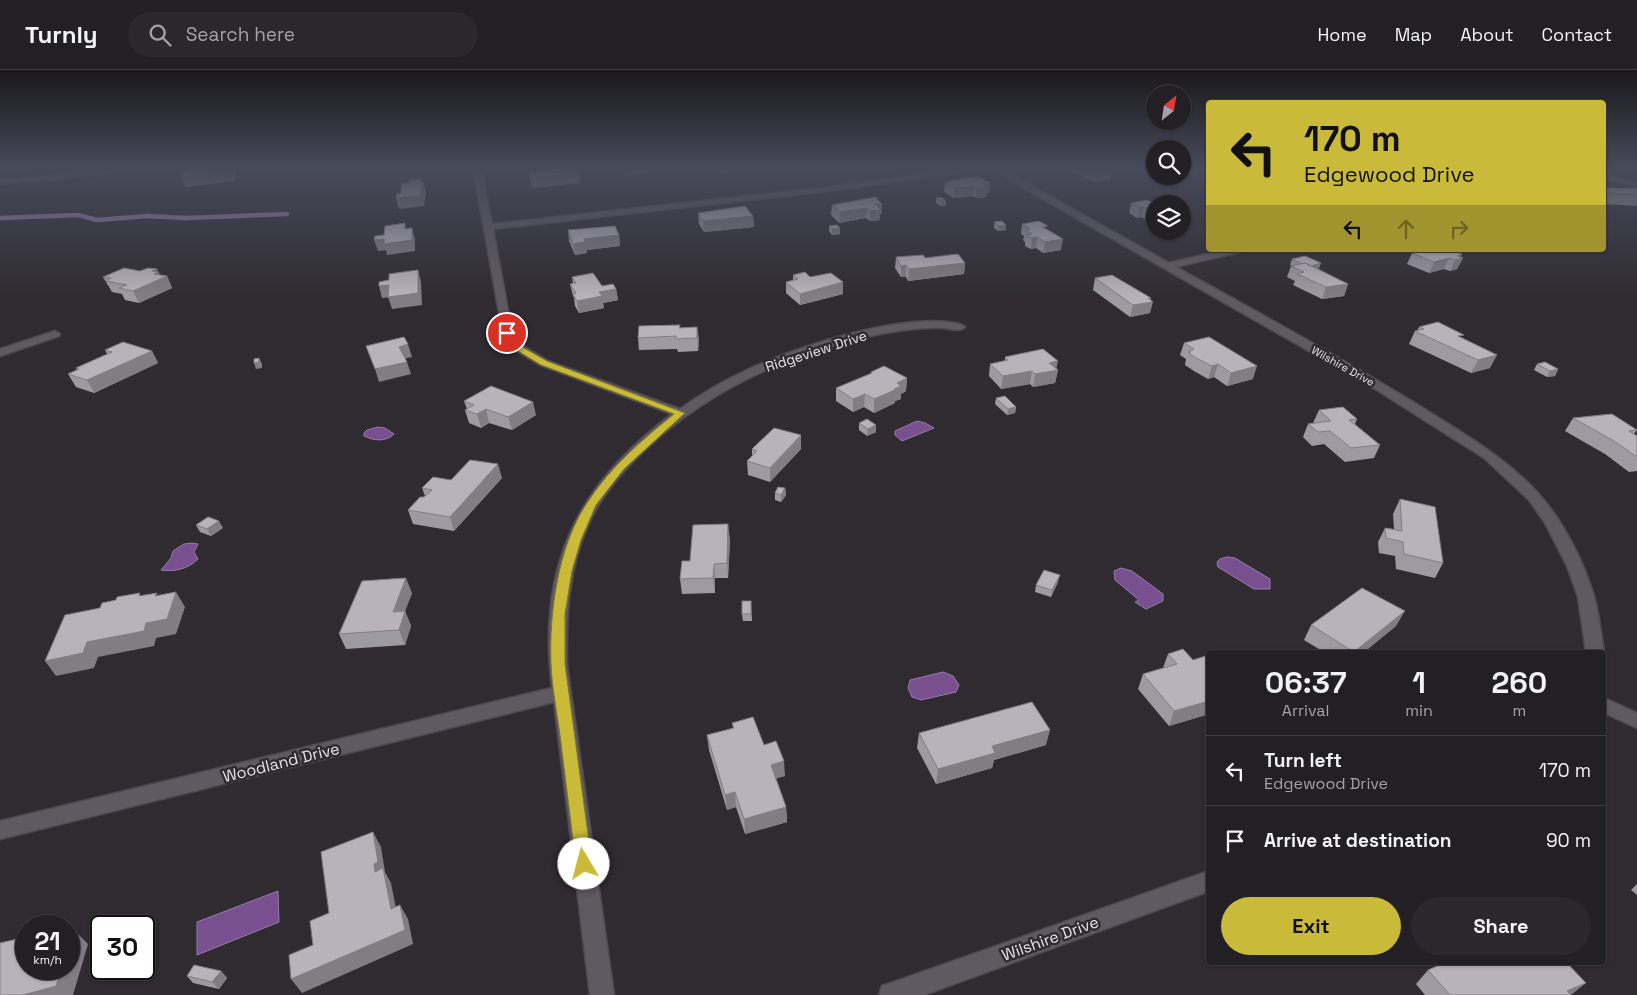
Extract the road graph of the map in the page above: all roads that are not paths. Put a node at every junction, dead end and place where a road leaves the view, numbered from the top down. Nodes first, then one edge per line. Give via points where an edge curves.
1 (486, 210) edge
2 (640, 210) edge
3 (1069, 210) edge
4 (490, 227) junction
5 (1228, 252) edge
6 (1168, 266) junction
7 (960, 327) dead end
8 (54, 334) dead end
9 (0, 354) edge
10 (680, 413) junction
11 (1595, 650) edge
12 (562, 693) junction
13 (1606, 706) edge
14 (1637, 721) edge
15 (0, 830) edge
16 (1206, 882) edge
17 (602, 995) edge
18 (891, 995) edge

1 - 4 street
2 - 4 street
3 - 6 street, Wilshire Drive
4 - 10 street via 507,333 521,350 565,372
5 - 6 street
6 - 11 street, Wilshire Drive via 1376,384 1463,437 1512,475 1552,522 1575,566 1586,596
7 - 10 street, Ridgeview Drive via 914,325 862,334 788,357 738,379
8 - 9 street
10 - 12 street, Ridgeview Drive via 620,467 591,504 575,540 558,614 558,664
12 - 15 street, Woodland Drive
12 - 17 street, Ridgeview Drive
13 - 14 street
16 - 18 street, Wilshire Drive

